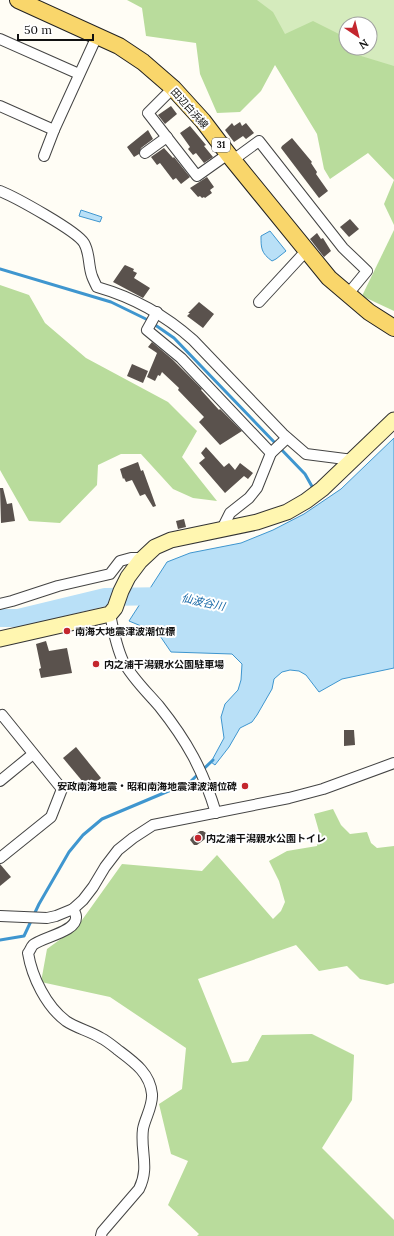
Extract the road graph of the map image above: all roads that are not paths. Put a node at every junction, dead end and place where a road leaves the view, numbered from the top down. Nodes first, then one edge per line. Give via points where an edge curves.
1 (18, 0) edge
2 (97, 36) junction
3 (0, 39) edge
4 (79, 74) junction
5 (173, 88) junction
6 (0, 106) edge
7 (54, 130) junction
8 (166, 137) junction
9 (145, 153) dead end
10 (44, 156) dead end
11 (230, 157) junction
12 (0, 191) edge
13 (306, 251) junction
14 (348, 294) junction
15 (259, 302) dead end
16 (154, 318) junction
17 (394, 328) edge
18 (394, 420) edge
19 (285, 440) junction
20 (272, 452) junction
21 (353, 460) junction
22 (222, 529) junction
23 (142, 560) junction
24 (0, 604) edge
25 (112, 611) junction
26 (0, 639) edge
27 (0, 716) edge
28 (33, 754) junction
29 (394, 763) edge
30 (0, 780) edge
31 (216, 813) junction
32 (0, 858) edge
33 (73, 908) junction
34 (0, 916) edge
35 (101, 1236) edge

1 - 2 main road, 田辺白浜線 / 31
2 - 4 street
2 - 5 main road, 田辺白浜線 / 31 via 119,46 143,62
3 - 4 street
4 - 7 street
5 - 8 street via 148,113
5 - 11 main road, 田辺白浜線 / 31 via 203,121
6 - 7 street
7 - 10 street
8 - 9 street
8 - 11 street via 197,176
11 - 13 main road, 田辺白浜線 / 31
11 - 14 street via 259,140 343,248 367,271
12 - 16 street via 76,235 83,241 87,250 97,287 114,292
13 - 14 main road, 田辺白浜線 / 31
13 - 15 street
14 - 17 main road, 田辺白浜線 / 31 via 368,312
16 - 19 street via 193,340
16 - 20 street via 147,330 181,358
18 - 21 street
19 - 20 street
19 - 21 street via 306,454
20 - 22 street via 257,488 230,513
21 - 22 street via 306,501 287,512
22 - 23 street via 171,540 155,547
23 - 24 street via 130,558 120,561 110,574 58,586
23 - 25 street via 128,577
25 - 26 street
25 - 31 street via 118,647 123,660 178,732 194,758 204,776
27 - 28 street via 2,715
28 - 30 street
28 - 32 street via 62,789 51,818
29 - 31 street via 323,789
31 - 33 street via 153,825 133,838 118,850 83,900
33 - 34 street via 47,918
33 - 35 street via 76,920 71,926 33,945 28,953 31,967 52,1008 66,1021 102,1038 138,1065 150,1085 152,1096 143,1130 143,1181

